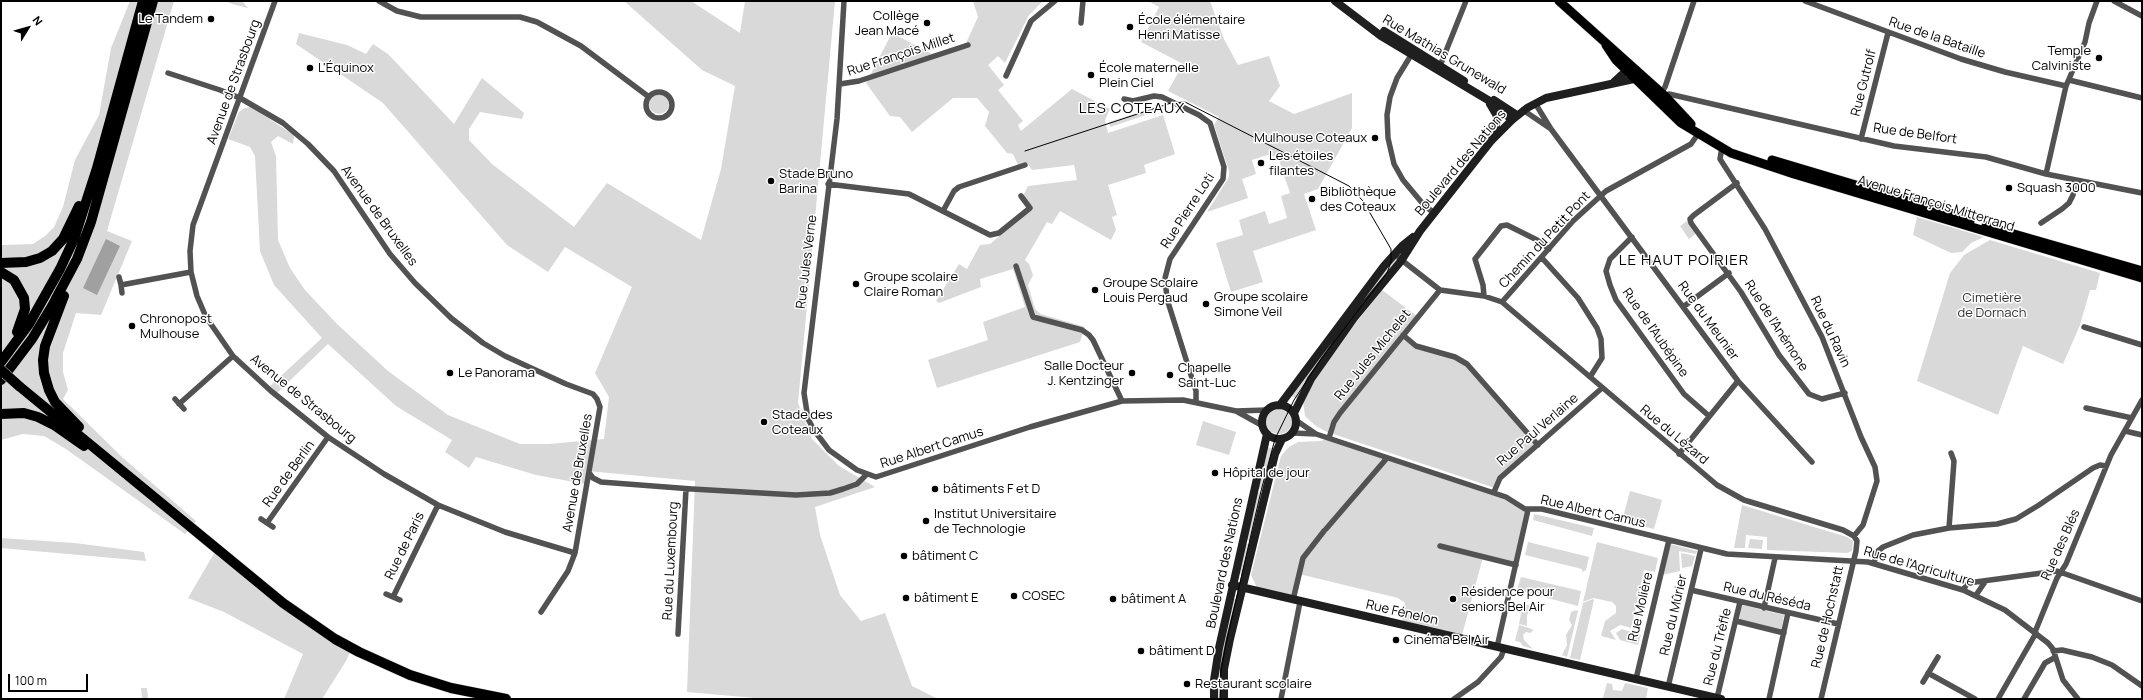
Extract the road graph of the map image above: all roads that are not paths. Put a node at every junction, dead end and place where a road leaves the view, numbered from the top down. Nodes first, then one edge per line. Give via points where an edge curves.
1 (143, 1) edge
2 (153, 1) edge
3 (275, 1) edge
4 (379, 1) edge
5 (844, 1) edge
6 (1055, 1) edge
7 (1083, 1) edge
8 (1334, 1) edge
9 (1466, 1) edge
10 (1559, 1) edge
11 (1694, 1) edge
12 (1805, 1) edge
13 (2097, 1) edge
14 (2116, 2) edge
15 (2142, 16) edge
16 (1081, 23) dead end
17 (1888, 33) junction
18 (968, 45) dead end
19 (1412, 52) junction
20 (1440, 66) junction
21 (168, 73) dead end
22 (1632, 73) junction
23 (1006, 76) dead end
24 (2067, 83) junction
25 (840, 84) junction
26 (1663, 94) junction
27 (649, 97) junction
28 (240, 98) junction
29 (1685, 98) junction
30 (2142, 98) edge
31 (1124, 100) dead end
32 (1485, 100) junction
33 (1535, 103) junction
34 (1662, 106) junction
35 (1674, 106) junction
36 (1517, 115) junction
37 (1551, 128) junction
38 (1698, 134) junction
39 (1861, 139) junction
40 (1491, 142) junction
41 (1723, 147) junction
42 (1025, 165) dead end
43 (97, 168) junction
44 (2046, 174) junction
45 (2076, 181) junction
46 (1737, 183) junction
47 (828, 184) junction
48 (2142, 193) edge
49 (1601, 195) junction
50 (1021, 196) dead end
51 (943, 211) junction
52 (1434, 213) junction
53 (2041, 223) dead end
54 (1418, 233) junction
55 (1632, 237) junction
56 (1549, 249) junction
57 (1394, 254) junction
58 (1542, 258) junction
59 (77, 259) junction
60 (1401, 261) junction
61 (1, 263) edge
62 (1016, 266) dead end
63 (2142, 271) edge
64 (1, 272) edge
65 (191, 272) junction
66 (1729, 273) junction
67 (119, 277) dead end
68 (2142, 278) edge
69 (121, 285) junction
70 (1440, 290) junction
71 (122, 293) dead end
72 (1484, 296) junction
73 (1502, 302) junction
74 (1683, 307) junction
75 (2084, 327) dead end
76 (1403, 336) junction
77 (2142, 345) edge
78 (1, 355) edge
79 (233, 356) junction
80 (1, 362) edge
81 (1, 370) edge
82 (1590, 377) junction
83 (1, 380) edge
84 (1738, 381) junction
85 (1602, 388) junction
86 (1845, 393) junction
87 (1122, 401) junction
88 (1196, 402) junction
89 (2142, 402) edge
90 (1280, 405) junction
91 (2086, 408) dead end
92 (184, 409) dead end
93 (1236, 410) junction
94 (1267, 410) junction
95 (1, 414) edge
96 (1709, 416) junction
97 (1295, 417) junction
98 (2132, 418) junction
99 (1263, 426) junction
100 (2125, 431) junction
101 (1293, 433) junction
102 (1267, 434) junction
103 (1316, 434) junction
104 (2142, 435) edge
105 (328, 437) junction
106 (1329, 438) junction
107 (1282, 439) junction
108 (1538, 445) junction
109 (1951, 453) dead end
110 (1679, 454) junction
111 (1387, 458) junction
112 (1812, 462) dead end
113 (2106, 466) junction
114 (122, 471) junction
115 (590, 474) junction
116 (866, 475) junction
117 (686, 489) junction
118 (1494, 492) junction
119 (438, 505) junction
120 (1528, 510) junction
121 (261, 519) dead end
122 (267, 523) junction
123 (273, 527) dead end
124 (1949, 528) junction
125 (1856, 538) junction
126 (1669, 540) junction
127 (1440, 546) dead end
128 (1701, 549) junction
129 (575, 553) junction
130 (1775, 558) junction
131 (1853, 560) junction
132 (1874, 563) junction
133 (1516, 566) junction
134 (2061, 572) junction
135 (1985, 582) junction
136 (1232, 585) junction
137 (1244, 588) junction
138 (1691, 590) junction
139 (1963, 590) junction
140 (386, 594) dead end
141 (1976, 595) junction
142 (393, 597) junction
143 (400, 600) dead end
144 (1297, 601) junction
145 (2142, 601) edge
146 (1740, 602) junction
147 (1764, 608) junction
148 (541, 612) dead end
149 (1788, 613) junction
150 (1736, 621) junction
151 (1838, 624) junction
152 (1784, 633) junction
153 (2035, 633) junction
154 (678, 634) dead end
155 (1500, 648) junction
156 (2053, 651) junction
157 (1938, 657) dead end
158 (2054, 658) junction
159 (1928, 673) junction
160 (1636, 679) junction
161 (1923, 682) dead end
162 (2142, 686) edge
163 (1668, 687) junction
164 (1694, 696) edge
165 (506, 699) edge
166 (1214, 699) edge
167 (1224, 699) edge
168 (1281, 699) edge
169 (1454, 699) edge
170 (1719, 699) edge
171 (1769, 699) edge
172 (1821, 699) edge
173 (1975, 699) edge
174 (1998, 699) edge
175 (2024, 699) edge
176 (2078, 699) edge

1 - 43 highway
2 - 59 highway via 93,215
3 - 28 street, Avenue de Strasbourg
4 - 27 street via 397,11 421,17 520,17 537,22 580,46
5 - 25 street, Rue Jules Verne
6 - 23 street via 1031,21
7 - 16 street
8 - 19 main road, Rue Mathias Grunewald
9 - 20 street
10 - 22 main road
11 - 26 street
12 - 17 street, Rue de la Bataille
13 - 24 street via 2085,42
14 - 15 street
17 - 24 street, Rue de la Bataille via 2005,72
17 - 39 street, Rue Gutrolf
18 - 25 street, Rue François Millet via 859,81
19 - 20 main road, Rue Mathias Grunewald
19 - 32 main road, Rue Mathias Grunewald
19 - 52 street via 1397,78 1390,97 1387,115 1388,138 1394,164 1402,180
20 - 36 main road, Rue Mathias Grunewald
21 - 28 street, Avenue de Bruxelles
22 - 26 main road
22 - 33 main road, Boulevard des Nations via 1614,82 1555,95
22 - 34 main road
24 - 30 street, Rue de la Bataille
24 - 44 street
25 - 47 street, Rue Jules Verne
26 - 29 street, Rue de Belfort
26 - 35 main road
27 - 27 street via 646,104 651,115 662,118 671,111 672,99 665,93 656,92
28 - 65 street, Avenue de Strasbourg via 192,225
28 - 115 street, Avenue de Bruxelles via 283,123 321,157 347,187 367,222 390,254 415,283 460,326 523,365 593,394 600,407
29 - 35 street
29 - 39 street, Rue de Belfort
31 - 88 street, Rue Pierre Loti via 1162,97 1199,115 1210,123 1224,167 1223,180 1170,259 1165,278 1167,299 1196,391
32 - 36 main road, Rue Mathias Grunewald
32 - 40 main road, Rue Mathias Grunewald via 1491,105 1496,116
33 - 36 main road, Boulevard des Nations
33 - 37 street, Rue du Meunier
34 - 35 street
34 - 38 main road, Avenue François Mitterrand
35 - 38 main road, Avenue François Mitterrand
36 - 37 street, Rue du Meunier
36 - 40 main road, Boulevard des Nations
37 - 49 street, Rue du Meunier
38 - 41 main road, Avenue François Mitterrand
38 - 49 street, Chemin du Petit Pont via 1691,144
39 - 44 street, Rue de Belfort via 1894,146 1986,157
40 - 52 main road, Boulevard des Nations
41 - 46 street, Rue du Ravin via 1720,159
41 - 63 main road, Avenue François Mitterrand
41 - 68 main road, Avenue François Mitterrand via 1731,153 1794,174
42 - 51 street via 959,187
43 - 61 highway via 88,182 71,225 52,251 26,262
43 - 80 highway via 82,217 60,269 28,324
44 - 45 street, Rue de Belfort
45 - 48 street, Rue de Belfort
45 - 53 street via 2068,203
46 - 66 street, Rue de l'Anémone via 1690,219
46 - 86 street, Rue du Ravin via 1804,301
47 - 51 street via 902,192
47 - 116 street, Rue Jules Verne via 804,400 808,419 822,442 836,457
49 - 55 street, Rue du Meunier
49 - 56 street, Chemin du Petit Pont via 1573,221
50 - 51 street via 1030,208 996,235 985,234
52 - 54 main road, Boulevard des Nations
54 - 57 main road, Boulevard des Nations
54 - 60 main road, Boulevard des Nations
55 - 74 street, Rue du Meunier
55 - 96 street, Rue de l'Aubépine via 1610,259 1606,272 1613,292 1620,306 1684,394
56 - 58 street, Chemin du Petit Pont
56 - 72 street via 1507,225 1501,226 1475,259 1484,285
57 - 60 street, Chemin du Petit Pont
57 - 90 main road, Boulevard des Nations
58 - 73 street, Chemin du Petit Pont
58 - 82 street via 1578,298 1602,339 1602,358
59 - 83 highway via 32,339
59 - 114 highway via 45,346 44,373 55,402
60 - 70 street, Chemin du Petit Pont
60 - 97 main road, Boulevard des Nations via 1354,318 1323,361 1302,394
62 - 87 street via 1033,317 1082,330 1089,335
64 - 78 highway via 14,280 20,289 25,309 18,331
65 - 69 street
65 - 79 street, Avenue de Strasbourg via 206,317 218,338
66 - 74 street
66 - 86 street, Rue de l'Anémone via 1779,355 1809,394 1822,399
67 - 69 street
69 - 71 street
70 - 72 street, Chemin du Petit Pont
70 - 76 street, Rue Jules Michelet
72 - 73 street, Chemin du Petit Pont
73 - 82 street, Rue du Lézard
74 - 84 street, Rue du Meunier
75 - 77 street
76 - 106 street, Rue Jules Michelet via 1340,413
76 - 108 street via 1416,346 1455,357 1467,364
79 - 92 street via 177,401
79 - 105 street, Avenue de Strasbourg
81 - 114 highway, bridge
82 - 85 street, Rue du Lézard
84 - 96 street
84 - 112 street, Rue du Meunier
85 - 108 street, Rue Paul Verlaine
85 - 110 street, Rue du Lézard
86 - 125 street, Rue du Ravin via 1875,467 1877,481 1863,525
87 - 88 street, Rue Albert Camus via 1155,399
87 - 116 street, Rue Albert Camus via 1030,427 888,474 876,477
88 - 93 street, Rue Albert Camus
89 - 98 street, Rue des Blés
90 - 94 main road
90 - 97 main road via 1287,406
91 - 98 street
93 - 94 street, Rue Albert Camus
93 - 99 street, Rue Albert Camus
94 - 99 main road
95 - 114 highway via 24,413 38,417
96 - 110 street
97 - 101 main road
97 - 103 street, Rue Albert Camus
98 - 100 street, Rue des Blés
99 - 102 main road
100 - 104 street
100 - 113 street, Rue des Blés
101 - 103 street, Rue Albert Camus
101 - 107 main road
102 - 107 main road
102 - 136 main road, Boulevard des Nations
103 - 106 street, Rue Albert Camus
105 - 119 street, Avenue de Strasbourg via 384,474
105 - 122 street, Rue de Berlin
106 - 111 street, Rue Albert Camus
107 - 137 main road, Boulevard des Nations via 1275,454
108 - 118 street, Rue Paul Verlaine via 1500,478
109 - 124 street via 1954,461
110 - 125 street, Rue du Lézard via 1717,485 1739,498 1843,530
111 - 118 street, Rue Albert Camus
111 - 144 street via 1303,558
113 - 124 street via 2093,468 2016,519 1997,524
113 - 134 street, Rue des Blés
114 - 165 highway via 283,603 335,639 410,675 451,688
115 - 117 street, Rue Albert Camus via 592,478 601,482
115 - 129 street, Avenue de Bruxelles
116 - 117 street, Rue Albert Camus via 857,484 830,493 783,494
117 - 154 street, Rue du Luxembourg
118 - 120 street, Rue Albert Camus via 1506,497 1519,508
119 - 129 street, Avenue de Strasbourg via 505,532
119 - 142 street, Rue de Paris
120 - 126 street, Rue Albert Camus via 1542,509
120 - 133 street
121 - 122 street, Rue de Berlin
122 - 123 street, Rue de Berlin
124 - 132 street via 1912,535 1883,547 1878,551
125 - 131 street, Rue de Hochstatt
126 - 128 street, Rue Albert Camus
126 - 160 street, Rue Molière
127 - 133 street
128 - 130 street, Rue Albert Camus
128 - 138 street, Rue du Mûrier
129 - 148 street, Avenue de Bruxelles via 568,571
130 - 131 street, Rue Albert Camus
130 - 147 street
131 - 132 street, Rue de l'Agriculture
131 - 151 street, Rue de Hochstatt
132 - 139 street, Rue de l'Agriculture
133 - 155 street
134 - 135 street via 2051,571
134 - 145 street
134 - 153 street, Rue des Blés
135 - 139 street via 1968,583
135 - 141 street
136 - 137 main road, Rue Fénelon
136 - 166 main road, Boulevard des Nations via 1215,668
137 - 144 main road, Rue Fénelon
137 - 167 main road, Boulevard des Nations via 1226,659
138 - 146 street, Rue du Réséda
138 - 163 street, Rue du Mûrier
139 - 141 street, Rue de l'Agriculture
140 - 142 street, Rue de Paris
141 - 153 street, Rue de l'Agriculture via 2005,610
142 - 143 street, Rue de Paris
144 - 155 main road, Rue Fénelon
144 - 168 street
146 - 147 street, Rue du Réséda
146 - 150 street, Rue du Trèfle
147 - 149 street, Rue du Réséda
149 - 151 street, Rue du Réséda
149 - 152 street
150 - 152 street
150 - 170 street, Rue du Trèfle
151 - 172 street, Rue de Hochstatt
152 - 171 street
153 - 156 street, Rue de l'Agriculture via 2048,643
153 - 174 street, Rue des Blés
155 - 160 main road, Rue Fénelon
155 - 169 street via 1501,657 1478,682
156 - 158 street
156 - 162 street via 2062,650 2092,657 2112,665
157 - 159 street
158 - 175 street via 2045,664
158 - 176 street via 2063,680
159 - 161 street
159 - 173 street
160 - 163 main road, Rue Fénelon
163 - 164 main road, Rue Fénelon
164 - 170 main road, Rue Fénelon

